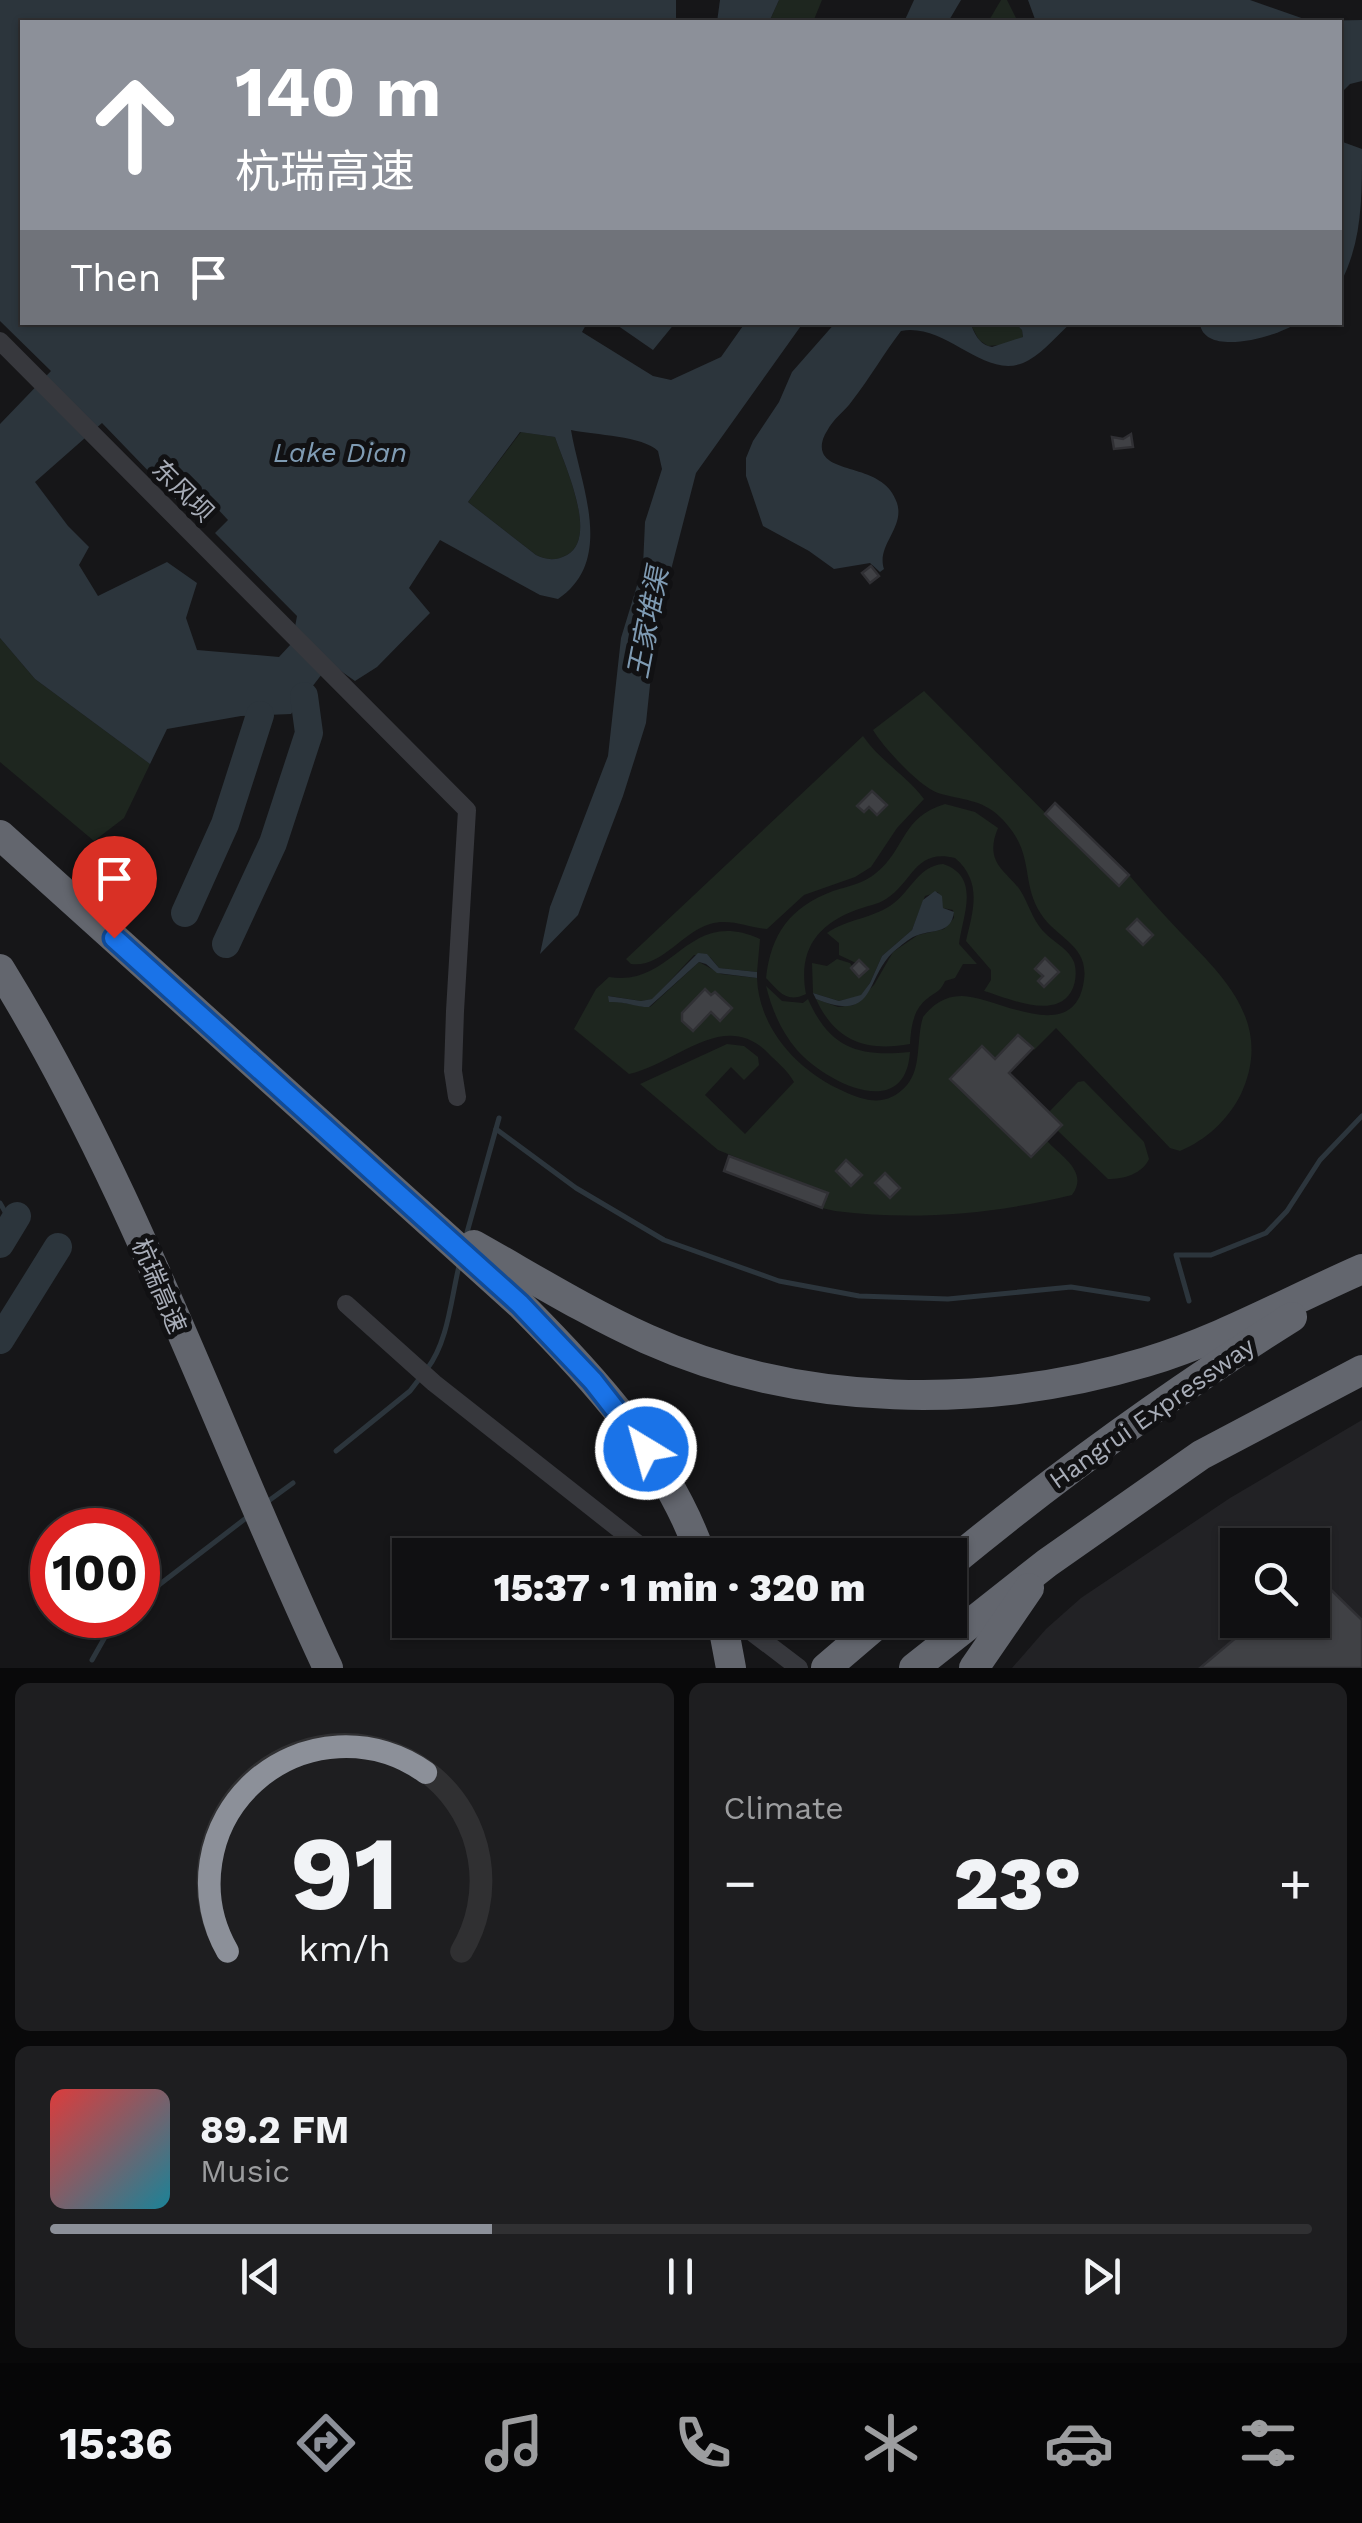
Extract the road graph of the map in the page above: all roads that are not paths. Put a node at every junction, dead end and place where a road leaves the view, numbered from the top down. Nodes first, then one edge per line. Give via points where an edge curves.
1 (0, 340) edge
2 (0, 835) edge
3 (0, 969) edge
4 (457, 1097) dead end
5 (419, 1214) junction
6 (1362, 1271) edge
7 (346, 1304) dead end
8 (1357, 1373) edge
9 (630, 1538) edge
10 (696, 1538) edge
11 (967, 1550) edge
12 (1047, 1563) junction
13 (302, 1611) junction
14 (725, 1638) edge
15 (760, 1638) edge
16 (861, 1638) edge
17 (320, 1668) edge
18 (328, 1668) edge
19 (730, 1668) edge
20 (799, 1668) edge
21 (826, 1668) edge
22 (914, 1668) edge
23 (974, 1668) edge

1 - 4 street, 东风坝 via 467,810
2 - 5 highway
3 - 13 highway, 杭瑞高速 via 97,1146
5 - 6 highway via 650,1340 766,1377 871,1392 1022,1389 1147,1362
5 - 10 highway via 520,1304 610,1402 654,1461
6 - 11 highway, Hangrui Expressway via 1189,1382
7 - 9 street via 434,1383
8 - 12 highway via 1200,1456
12 - 22 highway
12 - 23 highway
13 - 17 highway
13 - 18 highway
14 - 19 highway
15 - 20 street
16 - 21 highway

